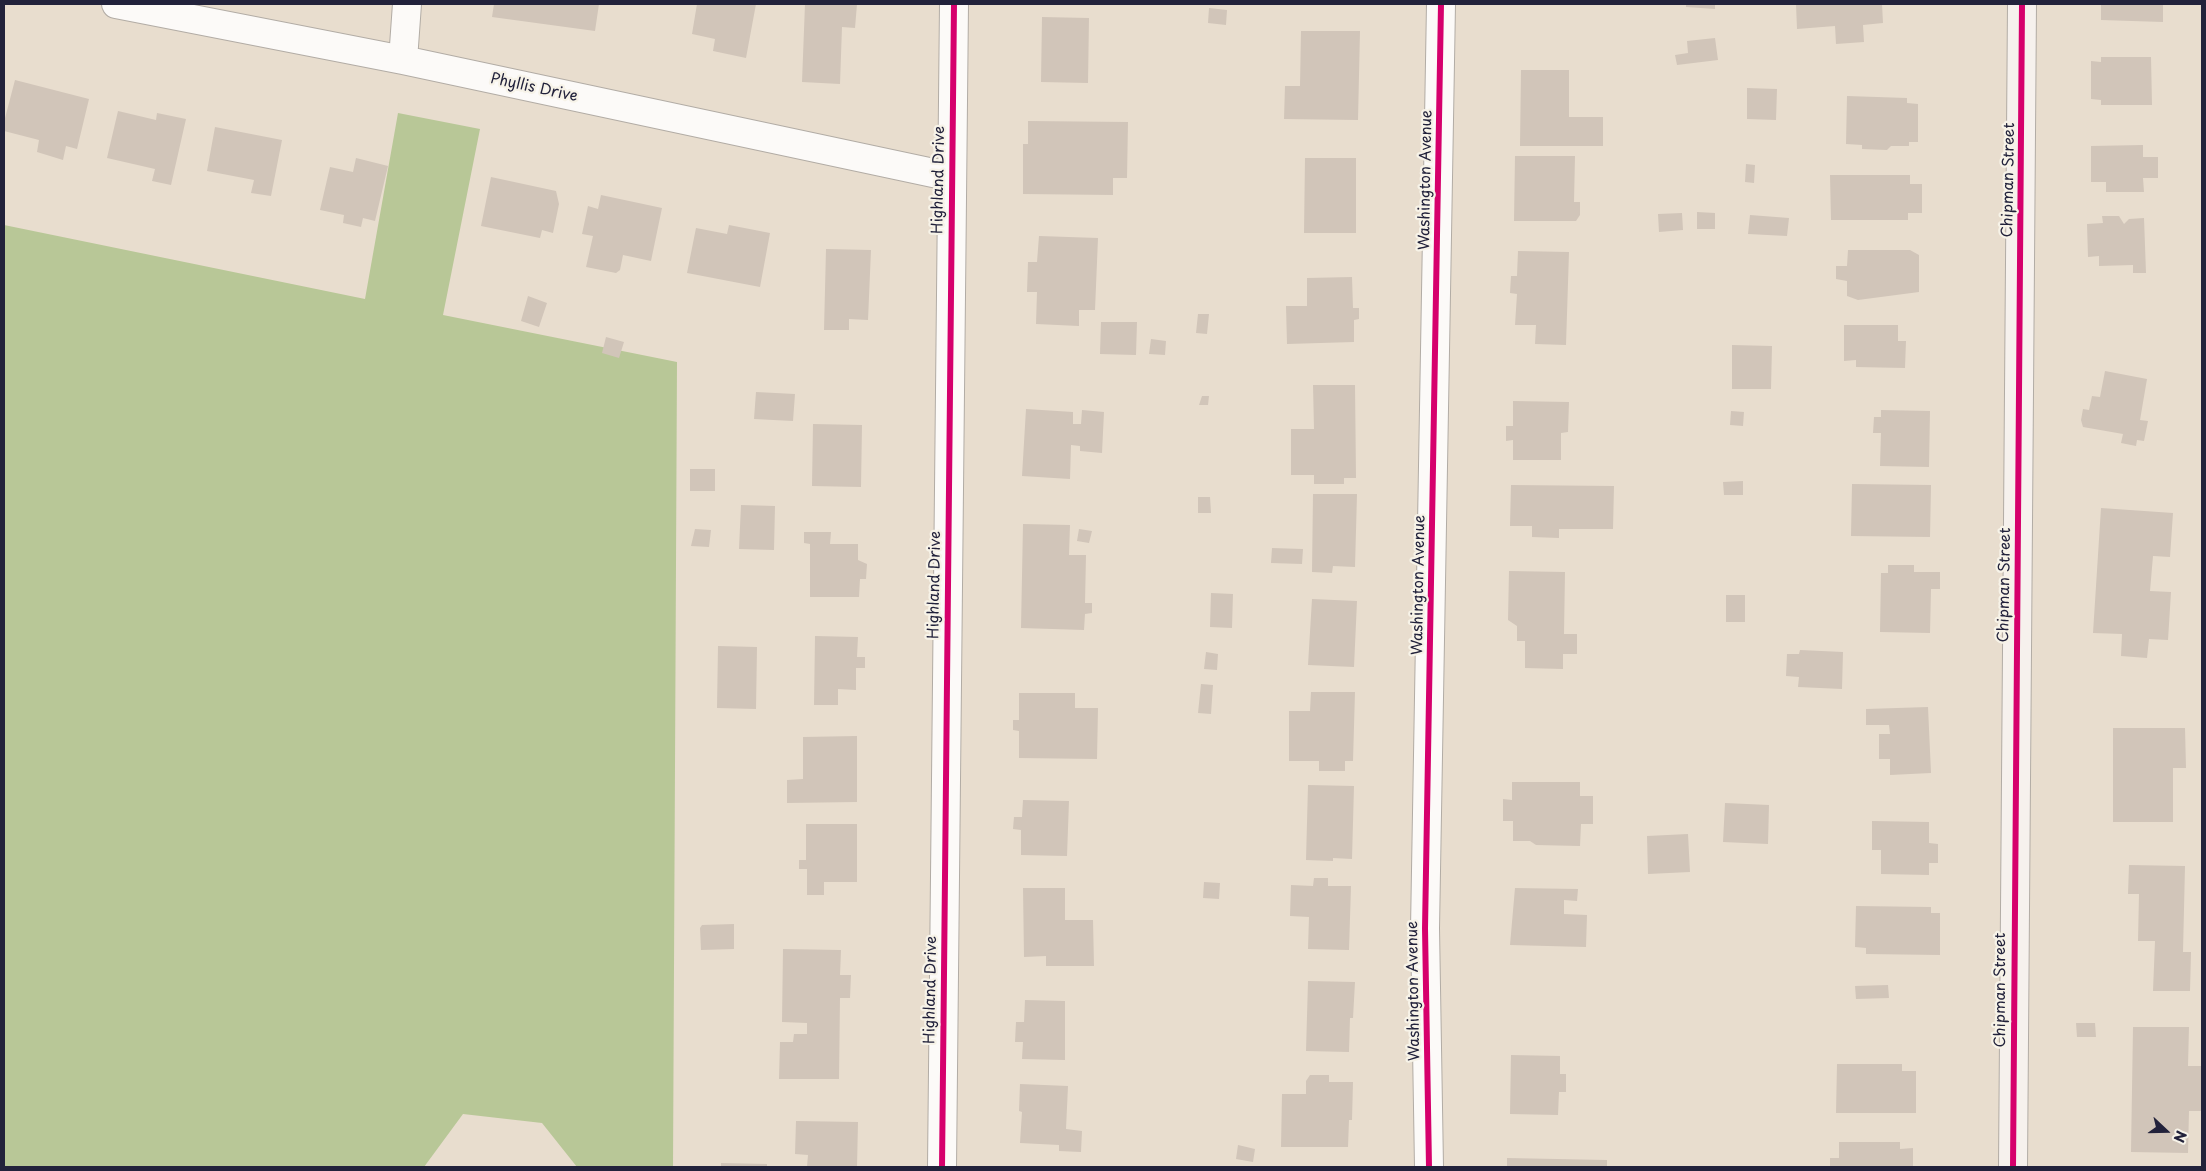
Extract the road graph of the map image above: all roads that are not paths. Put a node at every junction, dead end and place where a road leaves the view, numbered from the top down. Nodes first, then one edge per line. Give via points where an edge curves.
1 (116, 4) edge
2 (407, 4) edge
3 (954, 4) edge
4 (1441, 4) edge
5 (2022, 4) edge
6 (403, 60) junction
7 (952, 177) junction
8 (942, 1167) edge
9 (1429, 1167) edge
10 (2013, 1167) edge

1 - 6 street, Phyllis Drive
2 - 6 street
3 - 7 street, Highland Drive
4 - 9 street, Washington Avenue via 1425,928
5 - 10 street, Chipman Street
6 - 7 street, Phyllis Drive
7 - 8 street, Highland Drive

